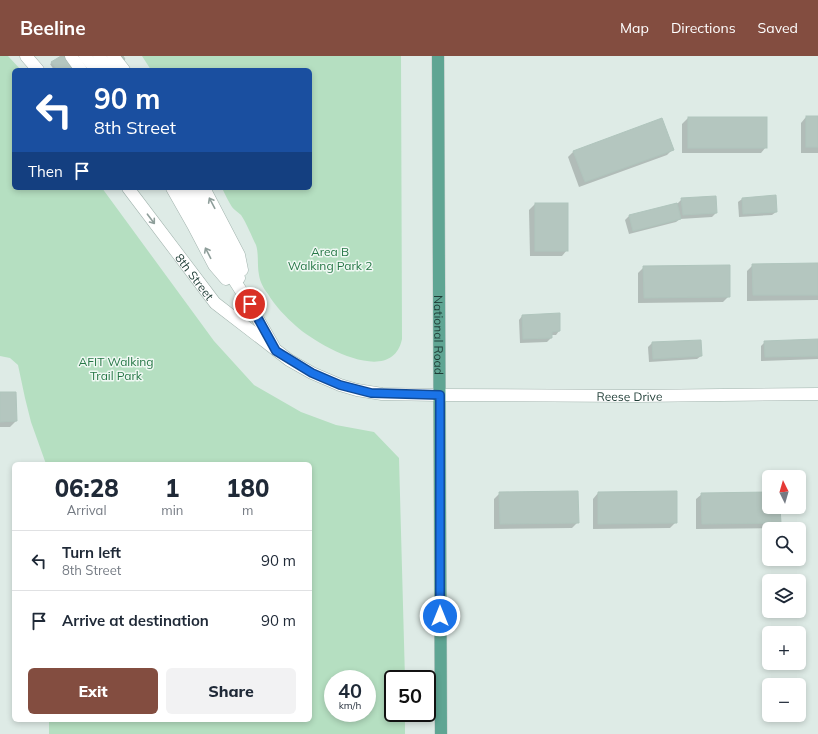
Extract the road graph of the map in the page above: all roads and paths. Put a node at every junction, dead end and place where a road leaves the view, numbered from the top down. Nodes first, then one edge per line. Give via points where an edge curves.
1 (26, 56) edge
2 (71, 56) edge
3 (84, 56) edge
4 (100, 56) edge
5 (113, 56) edge
6 (438, 56) edge
7 (36, 68) edge
8 (80, 68) edge
9 (94, 68) edge
10 (109, 68) edge
11 (122, 68) edge
12 (130, 190) edge
13 (173, 190) edge
14 (183, 190) edge
15 (194, 190) edge
16 (205, 190) edge
17 (250, 304) junction
18 (276, 351) junction
19 (818, 394) edge
20 (440, 395) junction
21 (441, 734) edge

1 - 7 street
2 - 8 street
3 - 9 street
4 - 10 street
5 - 11 street
6 - 20 main road, National Road
12 -> 18 street, 8th Street via 215,303
17 -> 13 street via 214,265
14 - 17 street via 224,264
15 - 17 street via 231,259
17 -> 16 street via 239,255
17 - 18 street, 8th Street
18 - 20 street, 8th Street via 312,373 358,390 382,394
19 - 20 street, Reese Drive
20 - 21 main road, National Road

